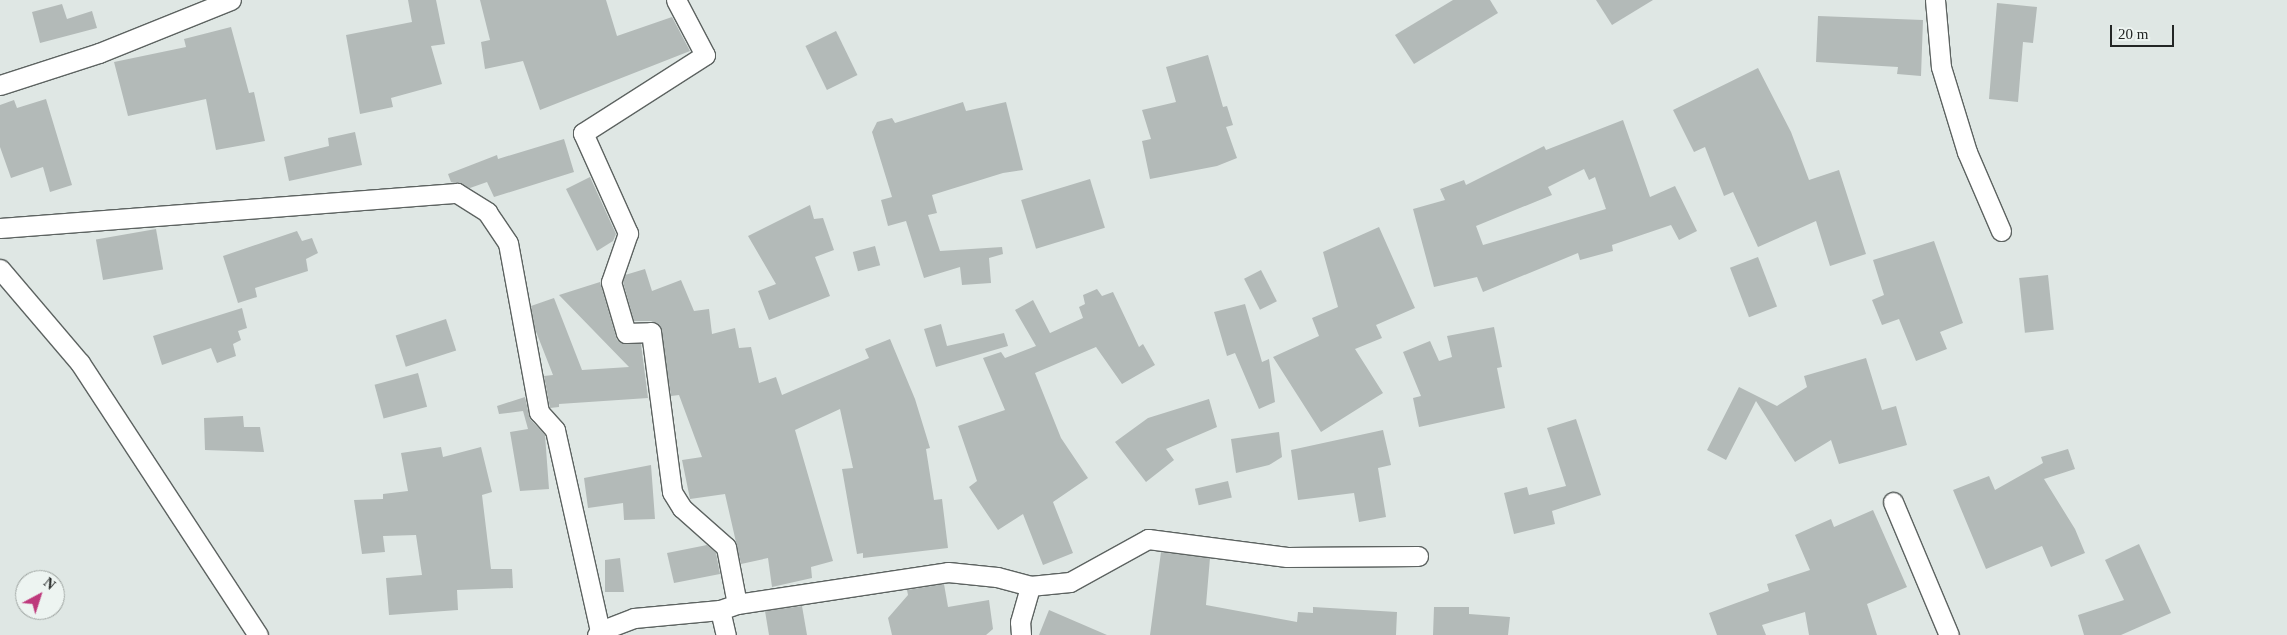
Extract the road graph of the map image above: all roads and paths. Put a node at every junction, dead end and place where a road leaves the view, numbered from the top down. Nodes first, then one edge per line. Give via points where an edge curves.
1 (231, 0) edge
2 (676, 0) edge
3 (1935, 0) edge
4 (0, 86) edge
5 (0, 228) edge
6 (2001, 231) dead end
7 (0, 269) edge
8 (1893, 502) dead end
9 (1418, 556) dead end
10 (1030, 586) junction
11 (728, 607) junction
12 (599, 633) edge
13 (258, 635) edge
14 (726, 635) edge
15 (1021, 635) edge
16 (1949, 635) edge

1 - 4 street via 99,53
2 - 11 street via 705,55 582,133 628,232 611,282 626,333 651,332 672,492 682,508 726,547
3 - 6 street via 1941,68 1967,152
5 - 12 street via 457,193 487,212 508,243 539,412 555,430
7 - 13 street via 80,363
8 - 16 street
9 - 10 street via 1287,558 1148,539 1070,582
10 - 11 street via 997,577 948,572
10 - 15 street via 1020,622
11 - 12 street via 634,618
11 - 14 street

